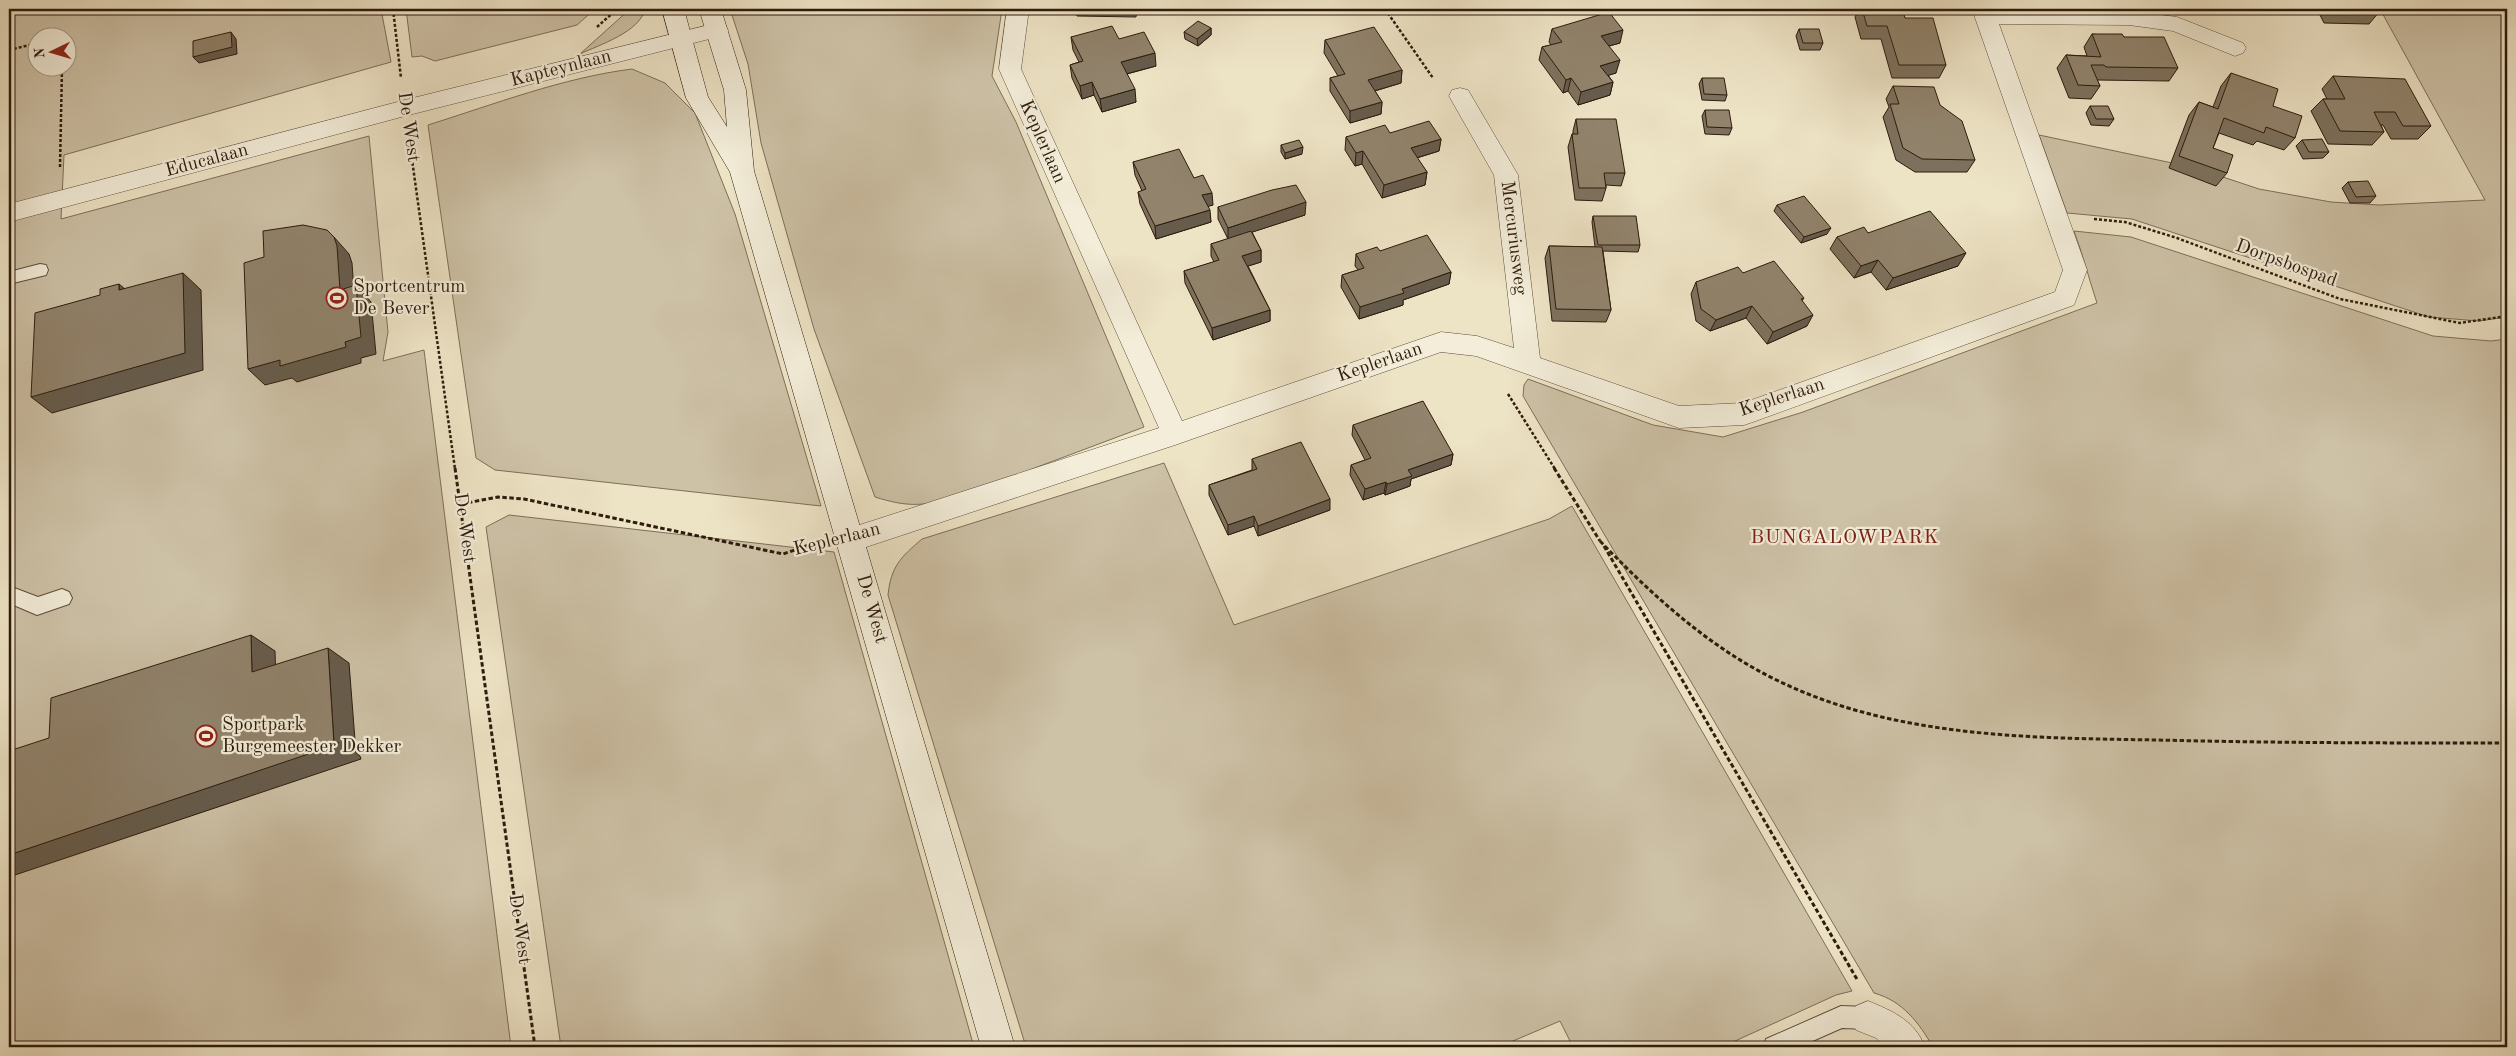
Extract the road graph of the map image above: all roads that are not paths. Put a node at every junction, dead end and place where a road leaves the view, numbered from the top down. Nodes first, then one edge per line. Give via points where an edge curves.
1 (673, 9) edge
2 (710, 9) edge
3 (1018, 9) edge
4 (1984, 13) edge
5 (2044, 13) edge
6 (717, 30) junction
7 (681, 39) junction
8 (2235, 48) dead end
9 (1460, 96) road end
10 (405, 108) joint
11 (742, 171) junction
12 (9, 213) edge
13 (40, 270) dead end
14 (9, 278) edge
15 (1528, 362) junction
16 (1175, 434) junction
17 (851, 540) junction
18 (9, 594) edge
19 (62, 598) dead end
20 (1868, 1018) joint
21 (998, 1047) edge
22 (1774, 1047) edge
23 (1908, 1047) edge

1 - 7 street, De West
2 - 6 street, De West
3 - 16 street, Keplerlaan via 1010,69
4 - 5 street
4 - 15 street, Keplerlaan via 2075,270 2065,298 1744,414 1679,416
5 - 8 street via 2177,24
6 - 7 street, Kapteynlaan
6 - 11 street, De West via 734,90
7 - 10 street, Kapteynlaan
7 - 11 street, De West via 697,98
9 - 15 street, Mercuriusweg via 1506,175
10 - 12 street, Educalaan
11 - 17 street, De West
13 - 14 lane
15 - 16 street, Keplerlaan via 1477,346 1441,342
16 - 17 street, Keplerlaan
17 - 21 street, De West
18 - 19 lane via 37,606
20 - 22 lane via 1841,1017
20 - 23 street via 1888,1026

